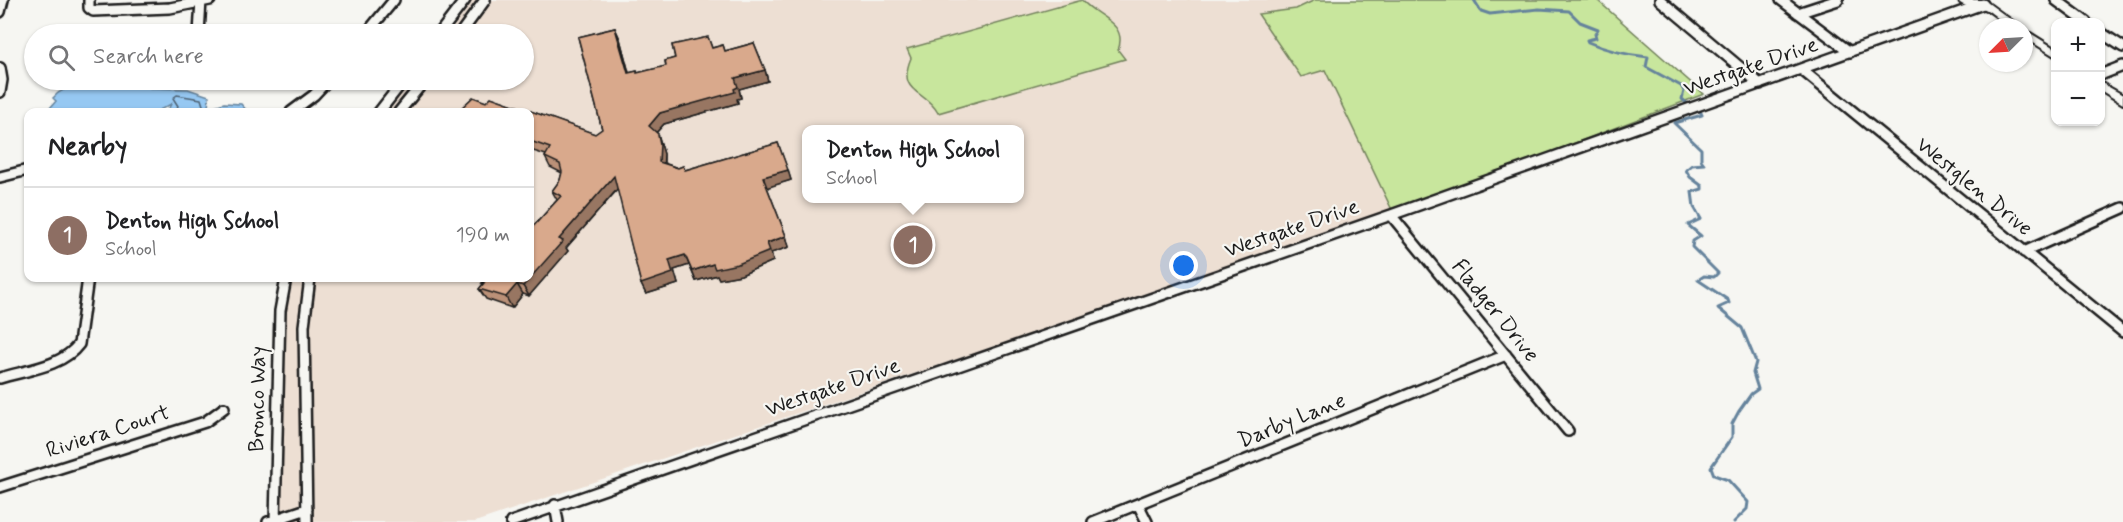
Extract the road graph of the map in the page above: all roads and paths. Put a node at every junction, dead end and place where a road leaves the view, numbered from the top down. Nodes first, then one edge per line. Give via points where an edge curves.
1 (3, 0) edge
2 (210, 0) edge
3 (394, 0) edge
4 (465, 0) edge
5 (486, 0) edge
6 (1660, 0) edge
7 (1781, 0) edge
8 (1838, 0) edge
9 (1962, 0) edge
10 (2056, 0) edge
11 (201, 1) edge
12 (1980, 2) edge
13 (89, 4) edge
14 (0, 12) edge
15 (1798, 13) junction
16 (2003, 18) edge
17 (2081, 18) edge
18 (200, 24) edge
19 (374, 24) edge
20 (447, 24) edge
21 (468, 24) edge
22 (2105, 35) edge
23 (2033, 38) edge
24 (2123, 47) edge
25 (2051, 51) edge
26 (1850, 52) junction
27 (2123, 66) edge
28 (0, 68) edge
29 (1802, 70) junction
30 (2105, 73) edge
31 (1760, 84) junction
32 (2105, 88) edge
33 (319, 90) edge
34 (396, 90) edge
35 (417, 90) edge
36 (0, 92) edge
37 (2123, 100) edge
38 (297, 108) edge
39 (382, 108) edge
40 (402, 108) edge
41 (24, 171) edge
42 (0, 177) edge
43 (2123, 208) edge
44 (1391, 215) junction
45 (2024, 252) junction
46 (87, 282) edge
47 (285, 282) edge
48 (310, 282) edge
49 (2123, 332) edge
50 (1506, 355) junction
51 (0, 378) edge
52 (224, 408) dead end
53 (1568, 431) dead end
54 (0, 487) edge
55 (1138, 504) junction
56 (555, 506) junction
57 (307, 509) junction
58 (273, 521) edge
59 (307, 522) edge
60 (511, 522) edge
61 (558, 522) edge
62 (1093, 522) edge
63 (1148, 522) edge

1 - 14 street
2 - 11 street
3 - 19 street
4 - 20 street
5 - 21 street
6 - 31 street
7 - 15 street
8 - 15 street
9 - 12 street
10 - 17 street
11 - 13 street via 161,9 93,10
11 - 18 street
12 - 16 street
12 - 26 street, Westgate Drive
15 - 26 street
22 - 24 street
23 - 25 street
26 - 29 street, Westgate Drive
27 - 30 street
28 - 36 street
29 - 31 street, Westgate Drive
29 - 45 street, Westglen Drive
31 - 44 street, Westgate Drive
32 - 37 street
33 - 38 street
34 - 39 street
35 - 40 street
41 - 42 street
43 - 45 street
44 - 50 street, Fladger Drive
44 - 56 street, Westgate Drive
45 - 49 street, Westglen Drive
46 - 51 street via 79,344 74,353
47 - 58 street, Bronco Way via 280,311
48 - 57 street, Bronco Way via 304,326
50 - 53 street, Fladger Drive
50 - 55 street, Darby Lane
52 - 54 street, Riviera Court via 205,422
55 - 62 street, Darby Lane
55 - 63 street
56 - 60 street, Westgate Drive
56 - 61 street
57 - 58 street
57 - 59 street, Bronco Way

